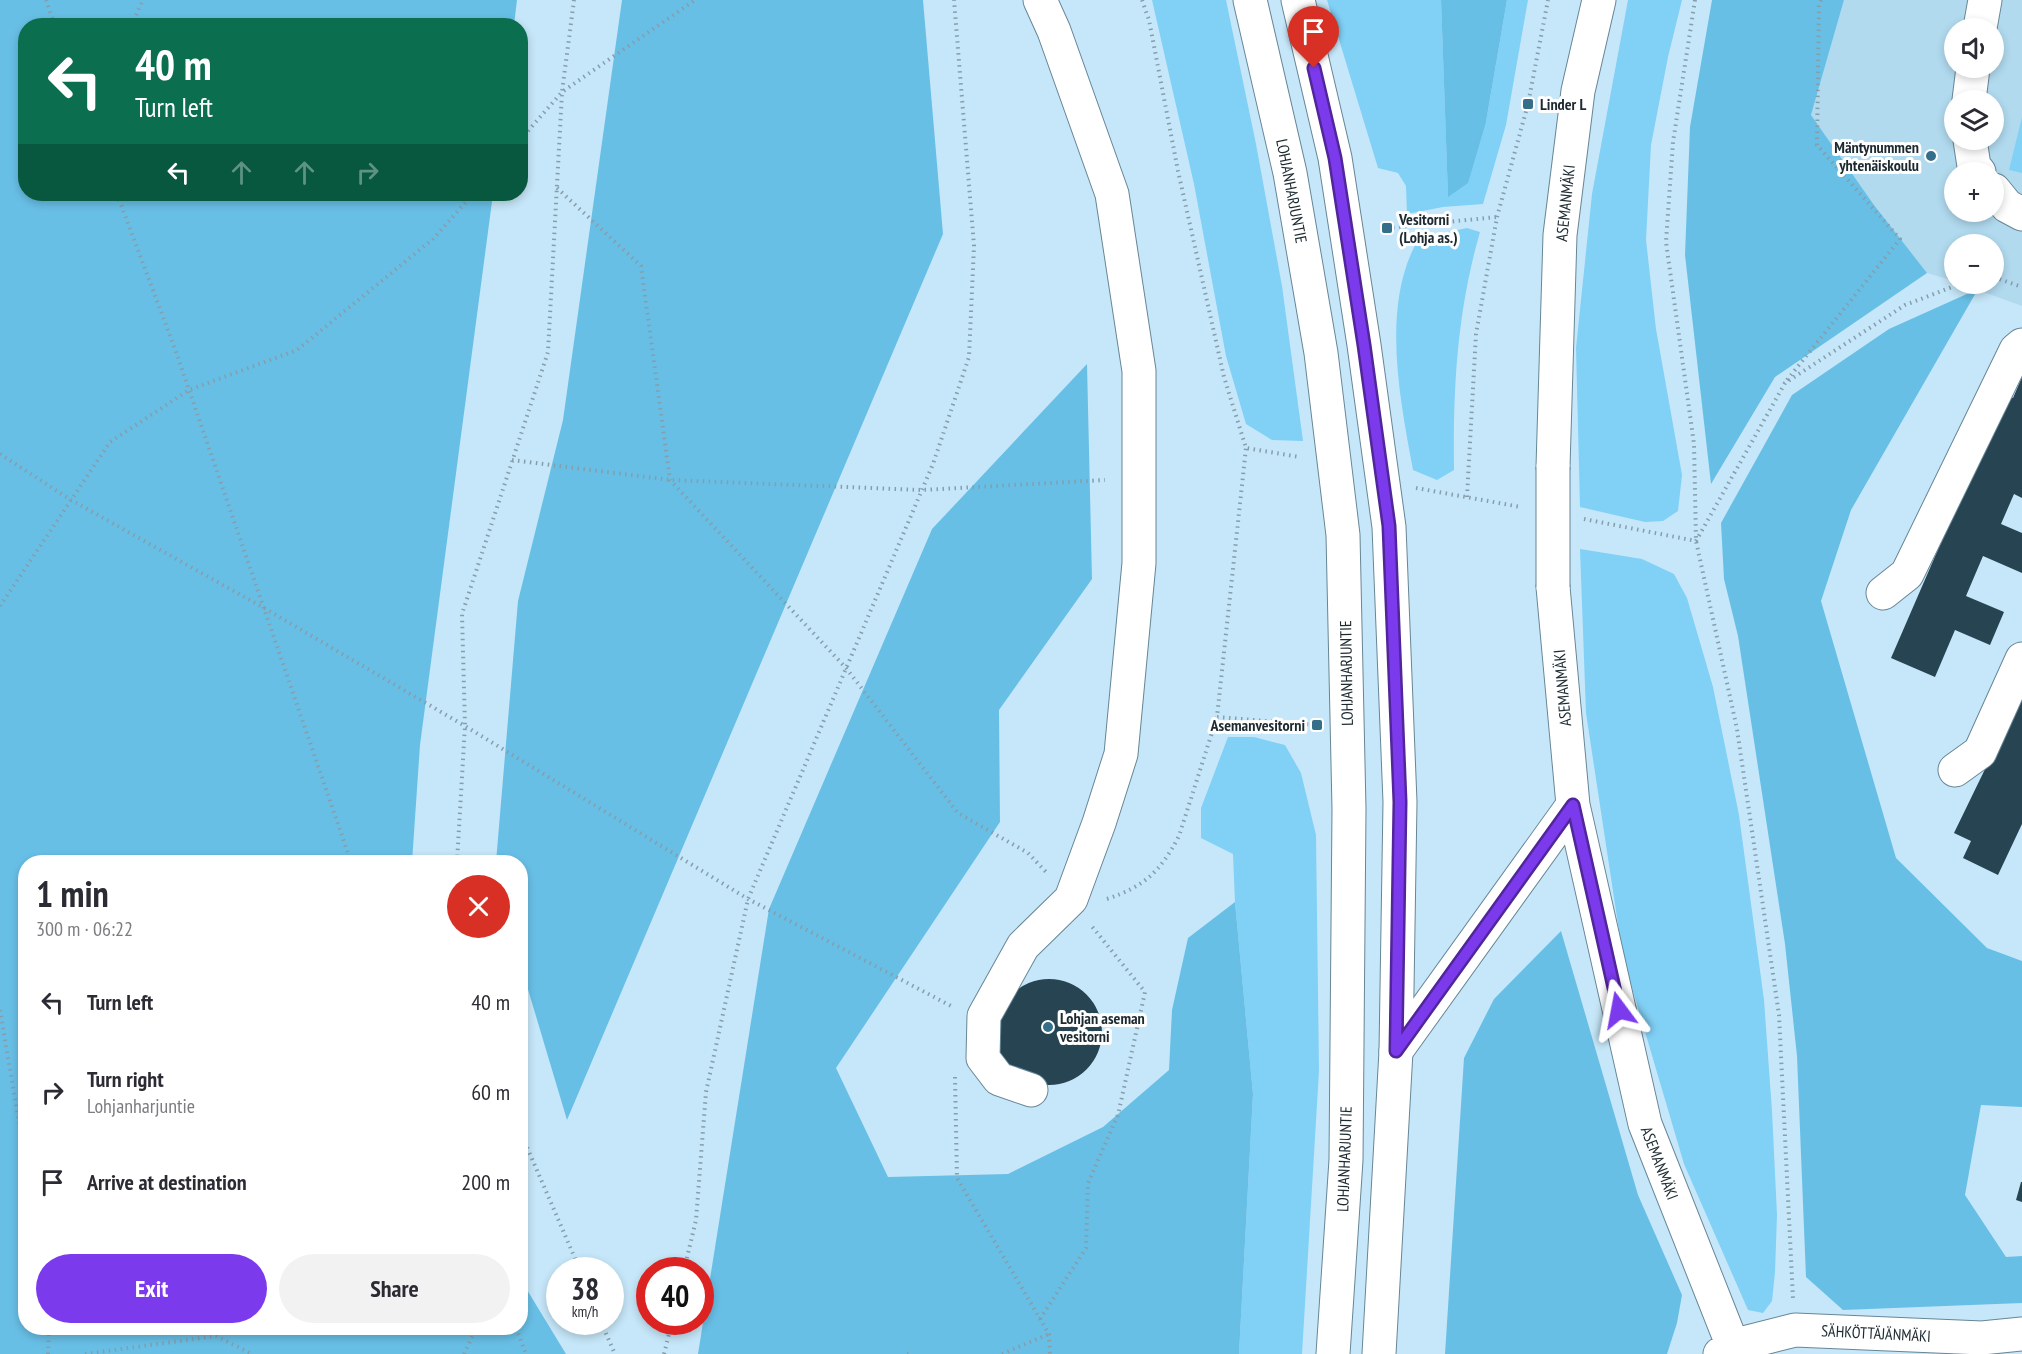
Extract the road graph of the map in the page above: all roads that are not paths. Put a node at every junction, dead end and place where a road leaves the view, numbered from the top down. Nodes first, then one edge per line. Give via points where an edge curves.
1 (1040, 0) edge
2 (1250, 0) edge
3 (1299, 0) edge
4 (1599, 0) edge
5 (1985, 0) edge
6 (1982, 18) edge
7 (2004, 202) edge
8 (2022, 214) edge
9 (2022, 345) edge
10 (1883, 593) dead end
11 (2022, 658) edge
12 (1955, 770) dead end
13 (1573, 805) junction
14 (1396, 1051) junction
15 (1031, 1090) dead end
16 (2022, 1334) edge
17 (1729, 1351) edge
18 (1334, 1354) edge
19 (1379, 1354) edge

1 - 15 main road via 1112,194 1139,371 1139,563 1121,754 1099,823 1071,899 1023,946 984,1016 983,1058 999,1079
2 - 18 main road, LOHJANHARJUNTIE via 1290,173 1310,286 1342,535 1349,809 1346,1137
3 - 14 main road via 1335,158 1389,526 1400,802
4 - 13 main road, ASEMANMÄKI, bridge via 1578,91 1560,235 1553,587
5 - 6 main road
7 - 8 main road
9 - 10 main road via 2016,350 1907,574
11 - 12 main road via 1980,752
13 - 14 main road
13 - 17 main road, ASEMANMÄKI via 1645,1124
14 - 19 main road
16 - 17 main road, SÄHKÖTTÄJÄNMÄKI via 1982,1338 1795,1330

